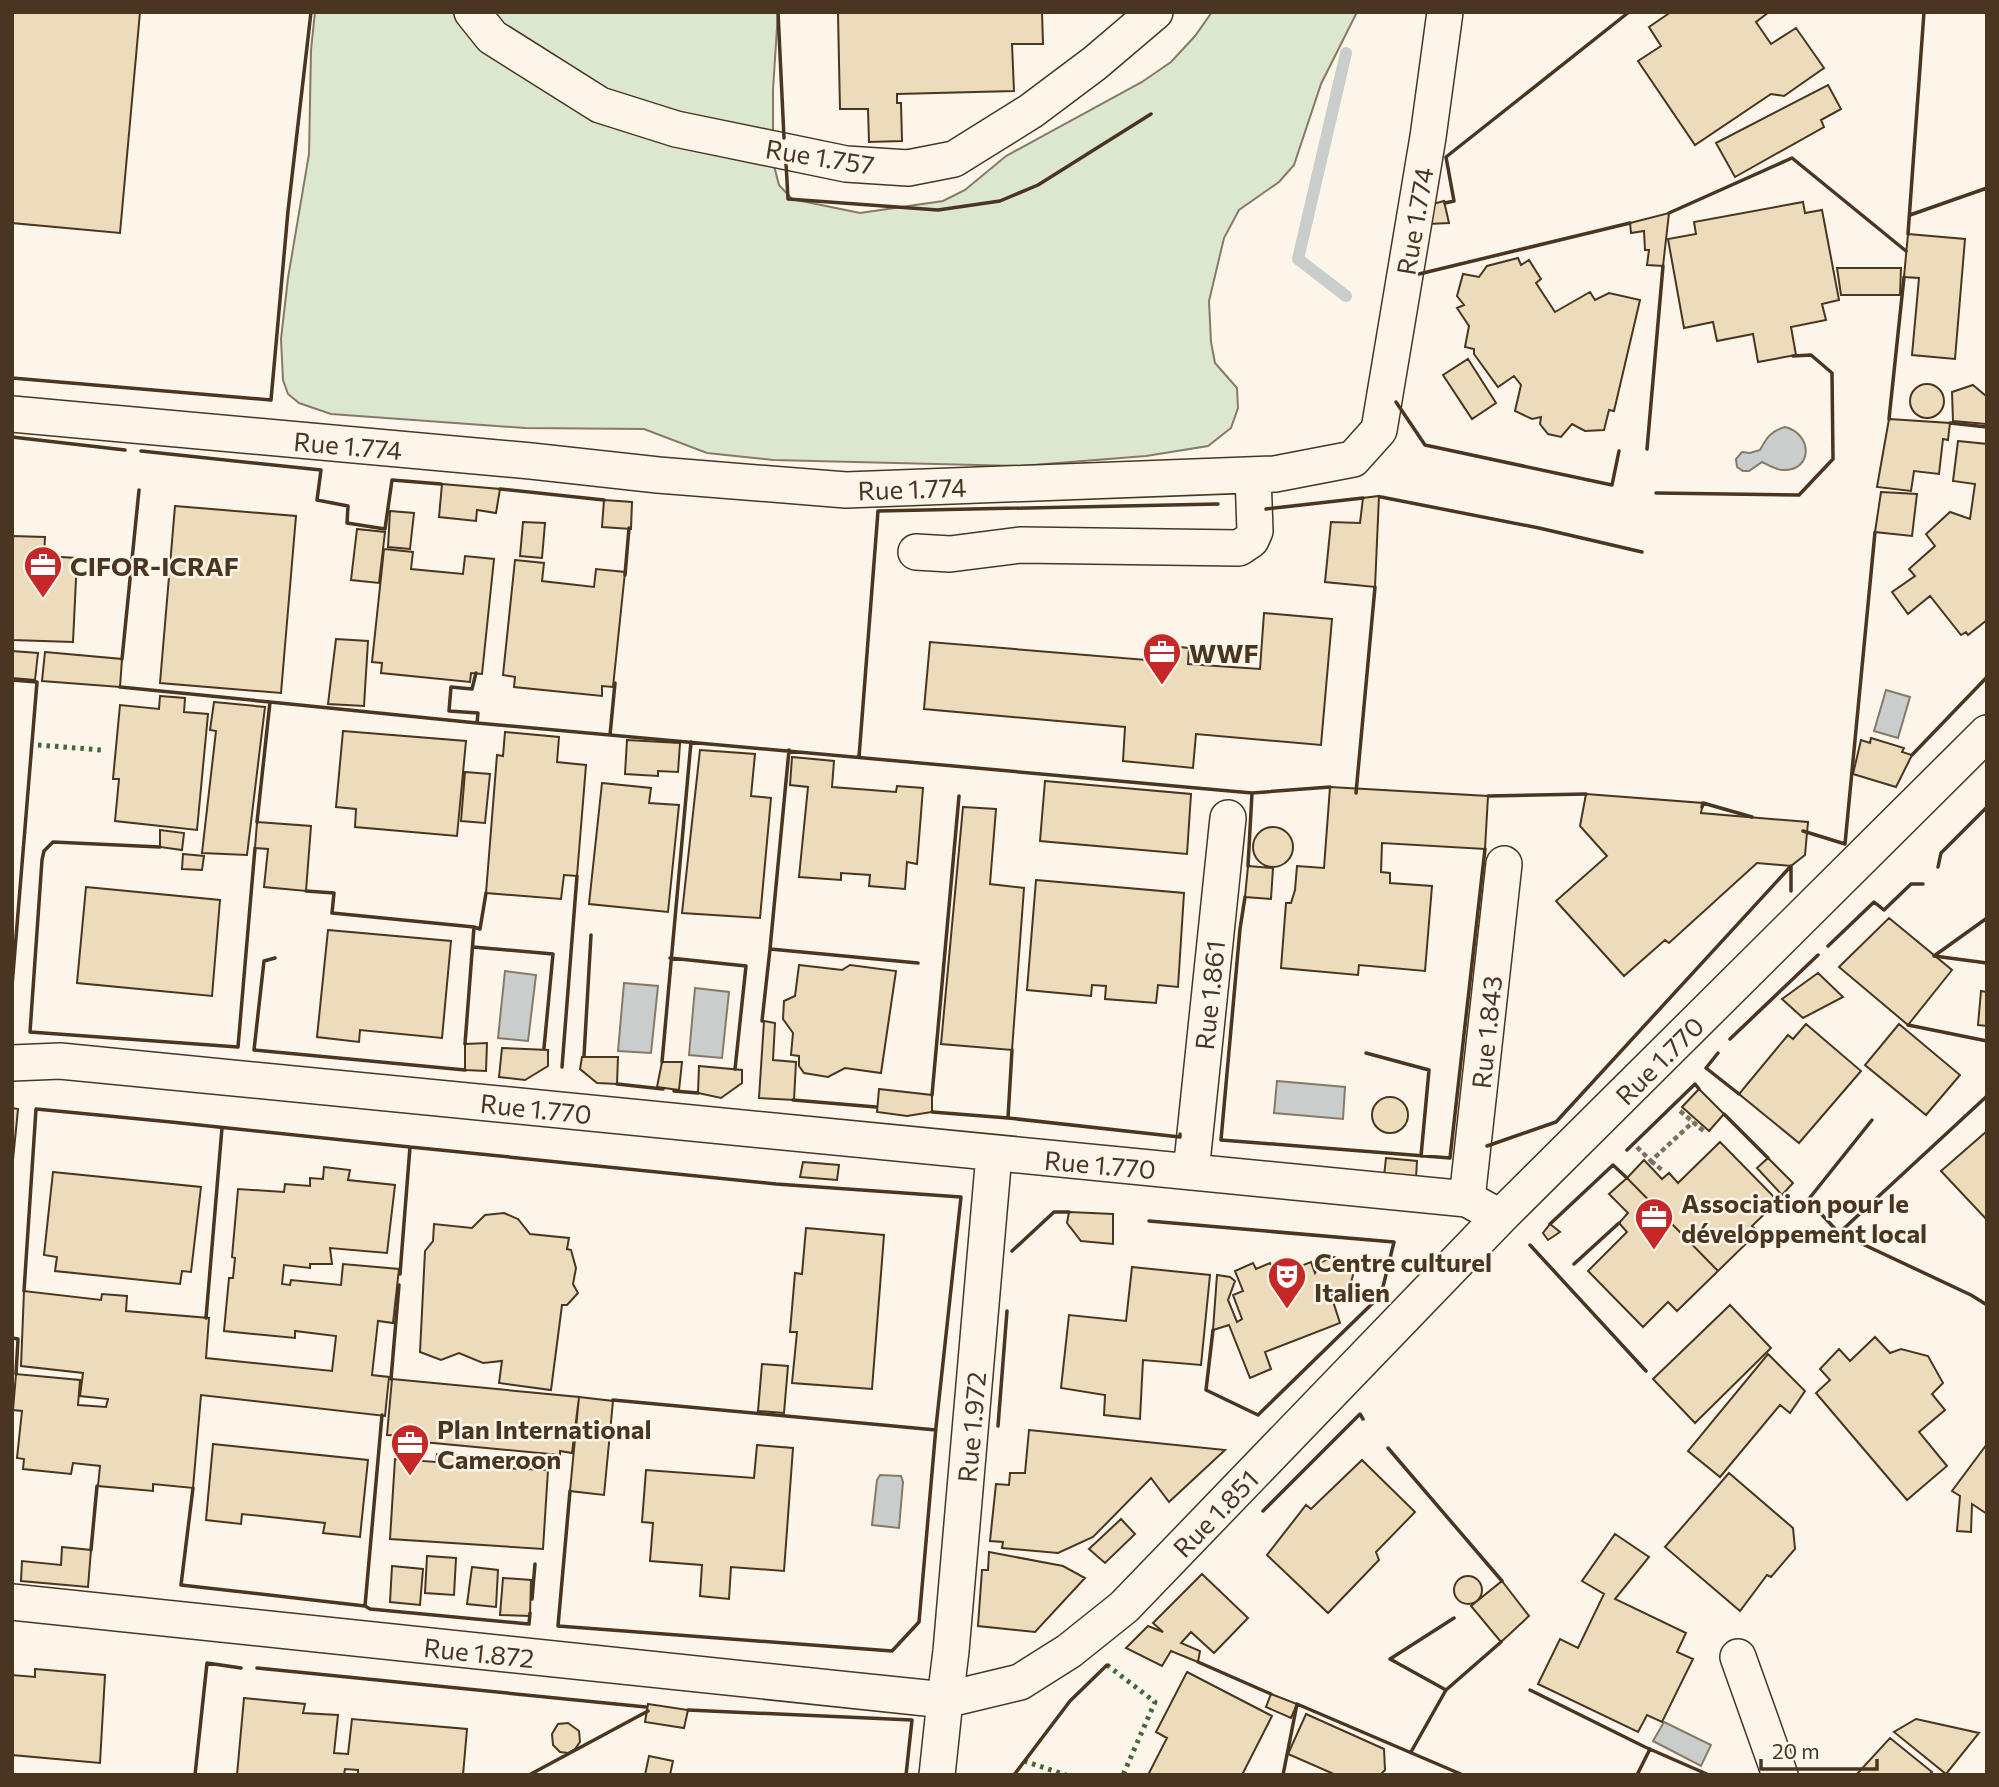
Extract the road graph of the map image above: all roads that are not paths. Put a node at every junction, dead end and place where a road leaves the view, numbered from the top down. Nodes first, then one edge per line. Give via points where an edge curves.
1 (472, 12) edge
2 (1155, 12) edge
3 (1445, 12) edge
4 (12, 414) edge
5 (1253, 475) junction
6 (916, 552) dead end
7 (1987, 733) edge
8 (1228, 818) dead end
9 (1504, 864) dead end
10 (12, 1063) edge
11 (994, 1154) junction
12 (1191, 1172) junction
13 (1467, 1199) junction
14 (1500, 1217) junction
15 (12, 1602) edge
16 (1738, 1657) dead end
17 (945, 1700) junction
18 (937, 1775) edge
19 (1780, 1775) edge

1 - 2 street, Rue 1.757 via 492,37 600,106 676,129 833,161 908,169 954,159 976,146 1031,111
3 - 5 street, Rue 1.774 via 1379,430 1353,458
4 - 5 street, Rue 1.774 via 846,490
5 - 6 street via 1255,531 1239,548 1020,545 950,554
7 - 14 street, Rue 1.770
8 - 12 street, Rue 1.861
9 - 13 street, Rue 1.843
10 - 11 street, Rue 1.770 via 60,1061
11 - 12 street, Rue 1.770
11 - 17 street, Rue 1.972
12 - 13 street, Rue 1.770
13 - 14 street, Rue 1.770
14 - 17 street, Rue 1.851 via 1124,1607 1069,1651 1020,1682
15 - 17 street, Rue 1.872
16 - 19 street
17 - 18 street

